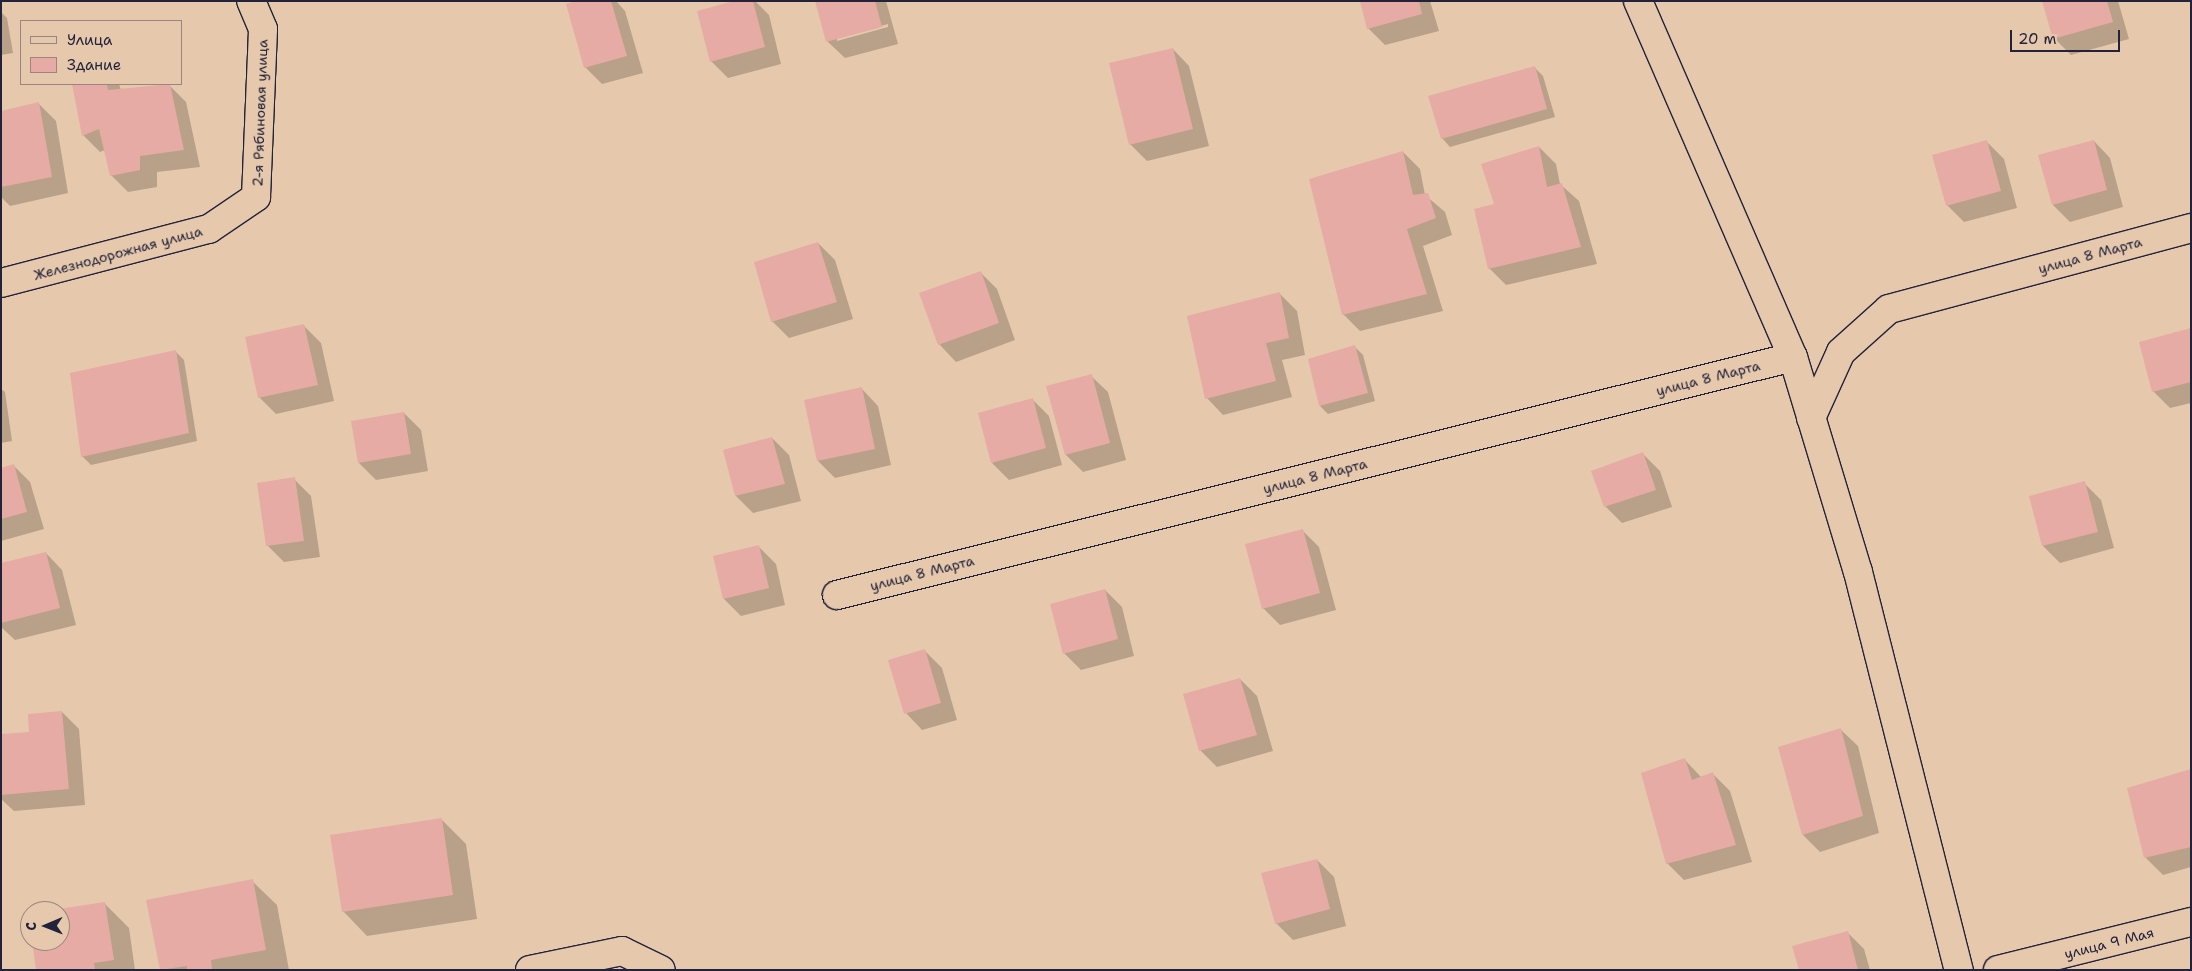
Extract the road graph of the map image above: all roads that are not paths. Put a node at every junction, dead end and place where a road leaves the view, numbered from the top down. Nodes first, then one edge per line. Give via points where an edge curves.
1 (251, 1) edge
2 (1638, 1) edge
3 (256, 197) joint
4 (2191, 228) edge
5 (1, 283) edge
6 (1793, 357) junction
7 (1811, 418) junction
8 (837, 594) dead end
9 (2191, 922) edge
10 (530, 970) edge
11 (661, 970) edge
12 (1959, 970) edge
13 (1998, 970) edge

1 - 3 street, 2-я Рябиновая улица via 263,30
2 - 6 street
3 - 5 street, Железнодорожная улица via 210,229
4 - 7 street, улица 8 Марта via 1889,309 1841,352
6 - 7 street
6 - 8 street, улица 8 Марта
7 - 12 street via 1858,572
9 - 13 street, улица 9 Мая
10 - 11 street via 622,951

